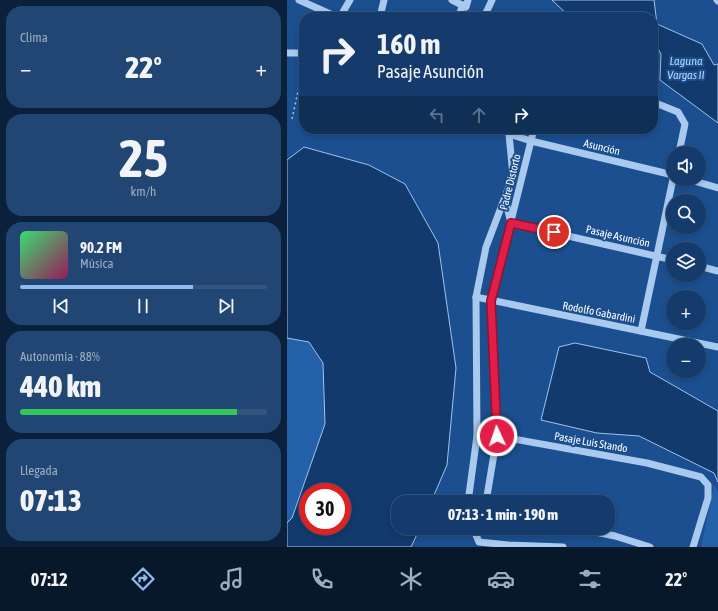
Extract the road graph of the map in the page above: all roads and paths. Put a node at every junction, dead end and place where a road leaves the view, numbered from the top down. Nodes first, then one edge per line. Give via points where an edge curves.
1 (299, 0) edge
2 (350, 0) edge
3 (384, 0) edge
4 (451, 0) edge
5 (469, 0) edge
6 (492, 0) edge
7 (463, 5) junction
8 (326, 12) edge
9 (343, 12) edge
10 (381, 12) edge
11 (460, 12) edge
12 (486, 12) edge
13 (287, 53) edge
14 (299, 53) edge
15 (299, 87) edge
16 (658, 104) edge
17 (292, 119) dead end
18 (507, 134) edge
19 (514, 134) edge
20 (533, 134) edge
21 (531, 141) junction
22 (680, 146) edge
23 (666, 173) edge
24 (706, 185) edge
25 (671, 186) edge
26 (718, 188) edge
27 (505, 199) junction
28 (511, 223) junction
29 (656, 256) junction
30 (666, 258) edge
31 (706, 268) edge
32 (718, 271) edge
33 (476, 297) junction
34 (491, 301) junction
35 (641, 331) junction
36 (718, 347) edge
37 (477, 436) junction
38 (497, 436) junction
39 (469, 495) edge
40 (487, 495) edge
41 (476, 535) edge
42 (610, 535) edge
43 (563, 547) edge
44 (650, 547) edge
45 (693, 547) edge

1 - 8 street
2 - 9 street
3 - 10 street
4 - 7 street
5 - 7 street via 466,7
6 - 12 street
7 - 11 street
13 - 14 street
15 - 17 path
16 - 22 street via 678,112 685,124
18 - 27 street, Padre Distorto via 513,176
19 - 21 street, Asunción
20 - 21 street, Padre Distorto
21 - 23 street, Asunción
21 - 28 street, Padre Distorto
24 - 26 street
25 - 29 street
27 - 28 street
27 - 33 street, Padre Distorto via 486,247
28 - 29 street, Pasaje Asunción
28 - 34 street, Padre Distorto
29 - 30 street, Pasaje Asunción
29 - 35 street
31 - 32 street
33 - 34 street, Rodolfo Gabardini
33 - 37 street, Padre Distorto
34 - 35 street, Rodolfo Gabardini
34 - 38 street, Padre Distorto
35 - 36 street, Rodolfo Gabardini
37 - 38 street, Pasaje Luis Stando
37 - 39 street, Padre Distorto
38 - 40 street, Padre Distorto
38 - 45 street, Pasaje Luis Stando via 647,463 701,477 708,485 708,498
41 - 43 street via 479,542 508,546
42 - 44 street

